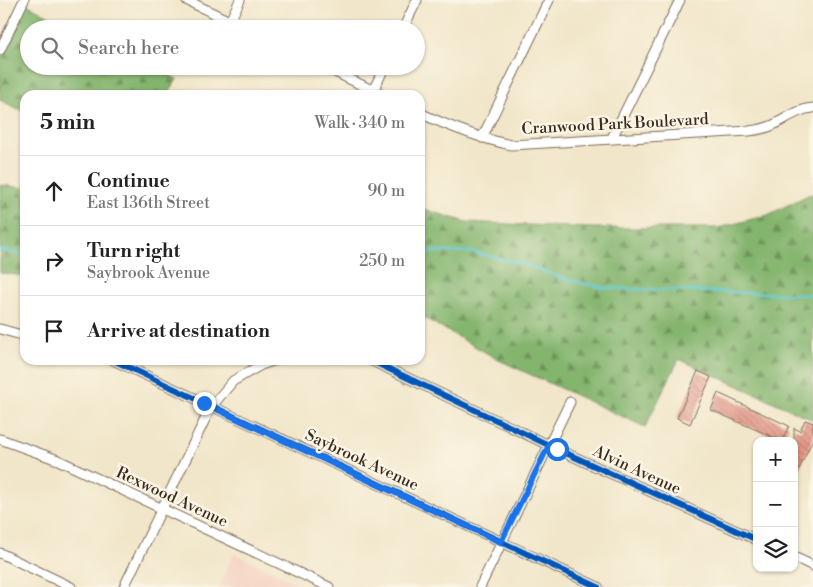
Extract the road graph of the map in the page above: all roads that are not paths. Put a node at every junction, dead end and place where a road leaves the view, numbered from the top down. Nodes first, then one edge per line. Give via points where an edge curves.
1 (24, 0) edge
2 (186, 0) edge
3 (240, 0) edge
4 (417, 0) edge
5 (549, 0) edge
6 (680, 0) edge
7 (228, 20) edge
8 (230, 20) edge
9 (407, 20) edge
10 (0, 50) edge
11 (341, 75) edge
12 (381, 75) edge
13 (371, 90) edge
14 (373, 90) edge
15 (813, 108) edge
16 (425, 115) edge
17 (482, 138) junction
18 (612, 138) junction
19 (0, 329) edge
20 (20, 335) edge
21 (124, 365) edge
22 (261, 365) edge
23 (381, 365) edge
24 (570, 402) dead end
25 (211, 406) junction
26 (0, 439) edge
27 (549, 445) junction
28 (162, 509) junction
29 (753, 538) edge
30 (501, 542) junction
31 (0, 553) edge
32 (798, 559) edge
33 (813, 566) edge
34 (71, 587) edge
35 (124, 587) edge
36 (329, 587) edge
37 (480, 587) edge
38 (598, 587) edge

1 - 10 street
2 - 7 street
3 - 8 street
4 - 9 street
5 - 17 street
6 - 18 street
11 - 13 street
12 - 14 street
15 - 18 street, Cranwood Park Boulevard via 788,116 772,126 749,131
16 - 17 street, Cranwood Park Boulevard
17 - 18 street, Cranwood Park Boulevard via 511,145
19 - 20 street
21 - 25 street, Saybrook Avenue
22 - 25 street via 233,381
23 - 27 street, Alvin Avenue
24 - 27 street
25 - 28 street
25 - 30 street, Saybrook Avenue
26 - 28 street, Rexwood Avenue via 58,460
27 - 29 street, Alvin Avenue
27 - 30 street
28 - 35 street
28 - 36 street, Rexwood Avenue
30 - 37 street
30 - 38 street, Saybrook Avenue
31 - 34 street
32 - 33 street

